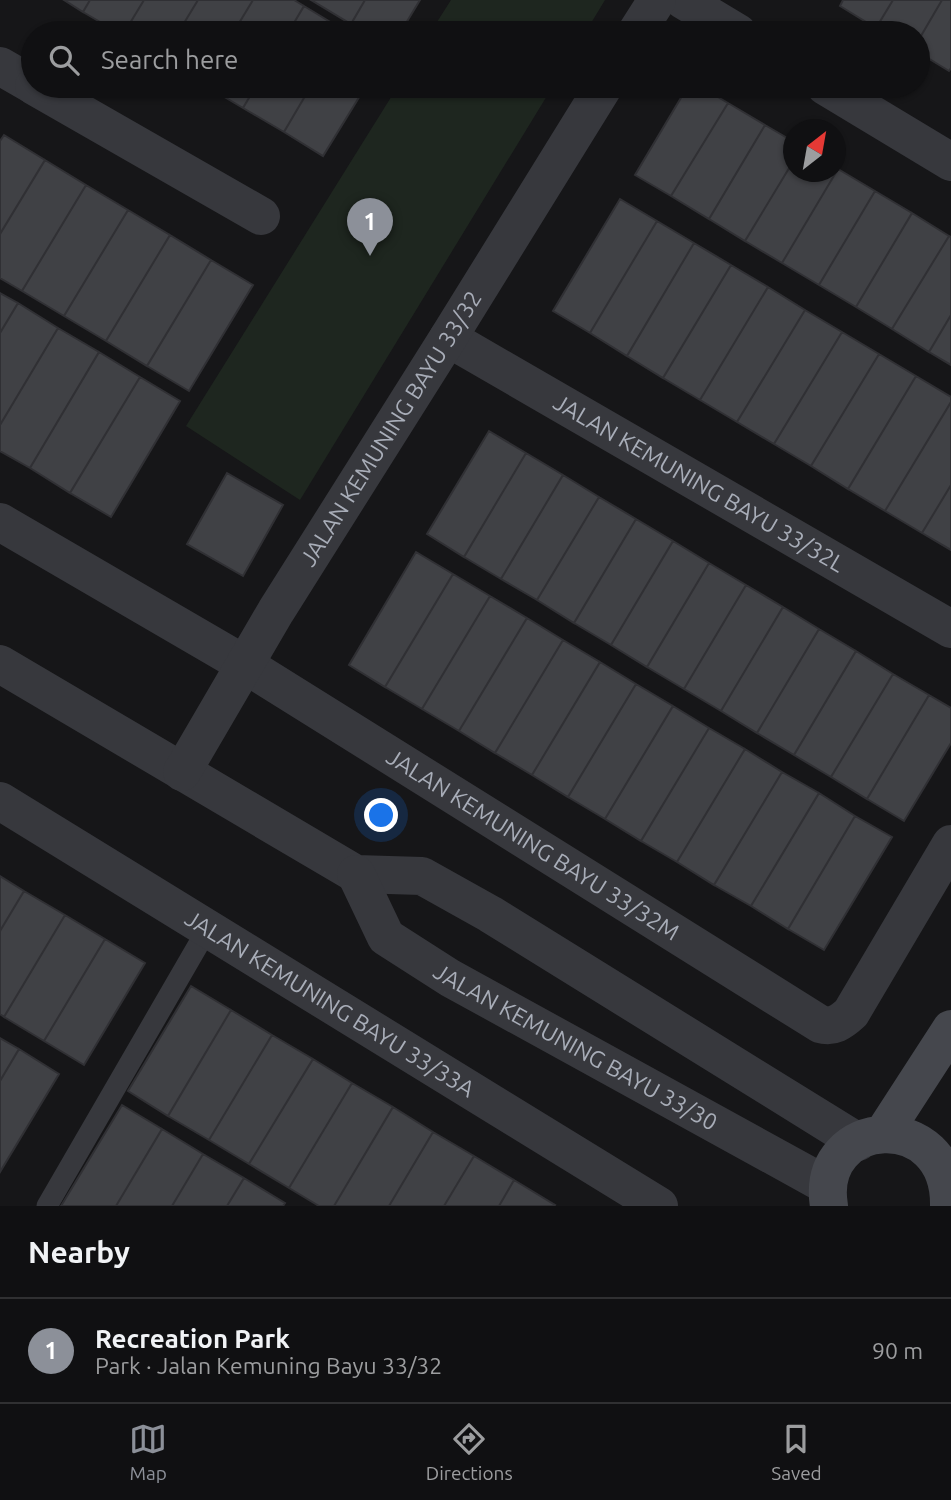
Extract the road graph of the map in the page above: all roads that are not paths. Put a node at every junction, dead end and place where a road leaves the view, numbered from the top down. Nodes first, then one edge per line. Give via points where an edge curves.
1 (657, 0) edge
2 (683, 0) edge
3 (644, 21) edge
4 (718, 21) edge
5 (0, 66) edge
6 (21, 78) edge
7 (57, 98) edge
8 (597, 98) edge
9 (845, 98) edge
10 (951, 163) edge
11 (261, 216) dead end
12 (448, 338) junction
13 (0, 522) edge
14 (951, 629) edge
15 (0, 664) edge
16 (244, 664) junction
17 (181, 772) junction
18 (0, 801) edge
19 (951, 845) edge
20 (356, 874) junction
21 (208, 928) junction
22 (951, 1029) edge
23 (870, 1138) junction
24 (949, 1179) edge
25 (829, 1196) edge
26 (47, 1206) edge
27 (659, 1206) edge
28 (949, 1206) edge

1 - 3 street
2 - 4 street
5 - 6 street
7 - 11 street
8 - 12 street, JALAN KEMUNING BAYU 33/32
9 - 10 street
12 - 14 street, JALAN KEMUNING BAYU 33/32L
12 - 16 street, JALAN KEMUNING BAYU 33/32
13 - 16 street, JALAN KEMUNING BAYU 33/32M
15 - 17 street
16 - 17 street, JALAN KEMUNING BAYU 33/32
16 - 19 street, JALAN KEMUNING BAYU 33/32M via 828,1027 851,1013
17 - 20 street
18 - 21 street, JALAN KEMUNING BAYU 33/33A
20 - 23 street via 422,876
20 - 25 street, JALAN KEMUNING BAYU 33/30 via 386,937
21 - 26 lane
21 - 27 street, JALAN KEMUNING BAYU 33/33A
22 - 23 main road
23 - 24 main road via 898,1134 912,1138 936,1155
23 - 25 main road via 843,1154 833,1169
24 - 28 main road

